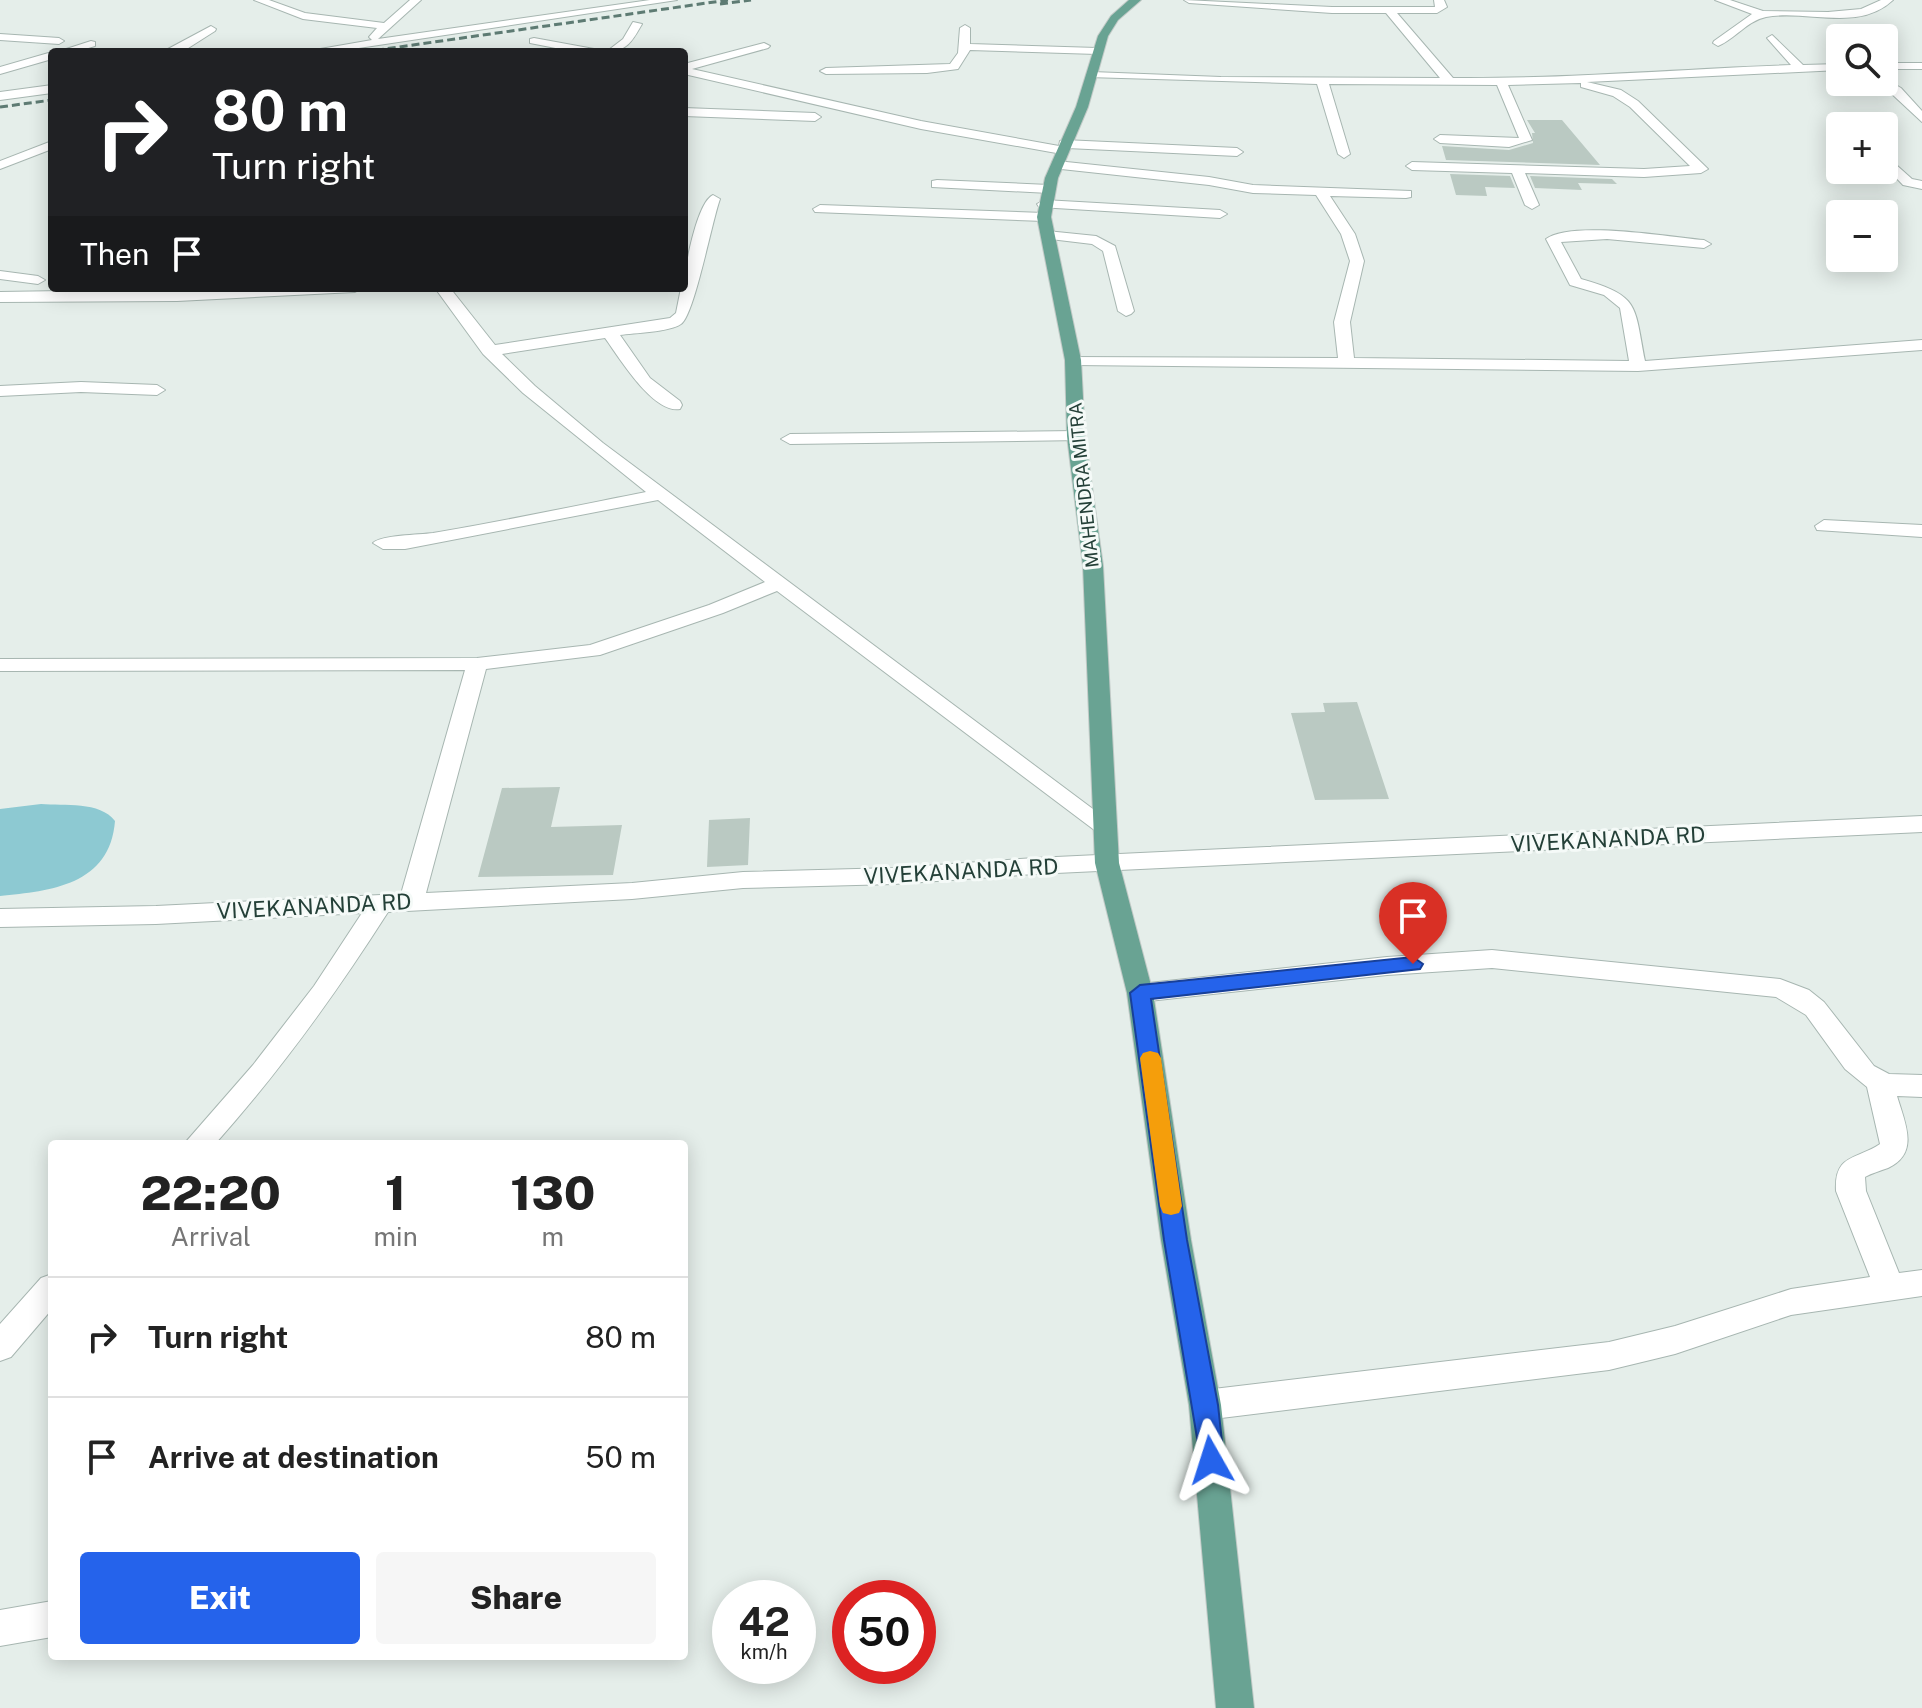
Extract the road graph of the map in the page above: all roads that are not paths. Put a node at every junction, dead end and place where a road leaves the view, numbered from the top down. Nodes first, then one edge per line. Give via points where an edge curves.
1 (259, 0) edge
2 (416, 0) edge
3 (672, 0) edge
4 (1136, 0) edge
5 (1189, 0) edge
6 (1439, 0) edge
7 (1720, 0) edge
8 (1888, 0) edge
9 (1390, 11) junction
10 (1762, 14) junction
11 (637, 24) dead end
12 (385, 26) junction
13 (965, 28) dead end
14 (211, 29) dead end
15 (0, 37) edge
16 (1772, 38) dead end
17 (534, 41) dead end
18 (1718, 43) dead end
19 (91, 44) dead end
20 (764, 46) dead end
21 (61, 47) edge
22 (964, 47) junction
23 (175, 48) edge
24 (366, 48) edge
25 (572, 48) edge
26 (617, 48) edge
27 (1097, 51) junction
28 (48, 56) edge
29 (1898, 66) edge
30 (1922, 66) edge
31 (1826, 68) edge
32 (1801, 69) junction
33 (688, 70) edge
34 (0, 71) edge
35 (826, 71) dead end
36 (688, 73) edge
37 (1092, 75) junction
38 (1322, 80) junction
39 (1449, 81) junction
40 (1563, 81) junction
41 (1501, 82) junction
42 (48, 90) edge
43 (1898, 91) edge
44 (0, 96) edge
45 (737, 99) junction
46 (688, 111) edge
47 (815, 117) dead end
48 (1922, 118) edge
49 (1440, 139) dead end
50 (48, 147) edge
51 (1237, 152) dead end
52 (1061, 153) junction
53 (1344, 154) dead end
54 (0, 165) edge
55 (1412, 166) dead end
56 (1517, 170) junction
57 (1898, 172) edge
58 (937, 184) dead end
59 (1922, 185) edge
60 (1322, 194) junction
61 (1406, 194) dead end
62 (713, 199) dead end
63 (1532, 205) dead end
64 (820, 209) dead end
65 (1046, 211) junction
66 (1220, 214) dead end
67 (688, 230) edge
68 (702, 230) junction
69 (1704, 244) dead end
70 (0, 275) edge
71 (38, 280) dead end
72 (121, 292) edge
73 (296, 292) edge
74 (445, 292) edge
75 (688, 292) edge
76 (688, 292) edge
77 (0, 297) edge
78 (1126, 311) dead end
79 (610, 333) junction
80 (1922, 345) edge
81 (489, 351) junction
82 (1073, 360) junction
83 (1347, 364) junction
84 (1638, 366) junction
85 (157, 390) dead end
86 (0, 391) edge
87 (674, 405) dead end
88 (1076, 436) junction
89 (790, 439) dead end
90 (661, 494) junction
91 (1824, 526) dead end
92 (1922, 531) edge
93 (383, 543) dead end
94 (779, 583) junction
95 (477, 664) junction
96 (0, 665) edge
97 (1922, 824) edge
98 (1105, 827) junction
99 (1107, 863) junction
100 (411, 901) junction
101 (382, 902) junction
102 (0, 918) edge
103 (1140, 993) junction
104 (1879, 1082) junction
105 (1922, 1086) edge
106 (202, 1140) edge
107 (1922, 1283) edge
108 (1889, 1287) junction
109 (48, 1292) edge
110 (0, 1347) edge
111 (1205, 1405) junction
112 (48, 1620) edge
113 (0, 1628) edge
114 (1235, 1708) edge

1 - 12 street via 303,16
2 - 12 street
3 - 24 street
4 - 27 main road via 1110,23
5 - 9 street
6 - 9 street via 1442,7 1437,10
7 - 10 street
8 - 10 street via 1879,8 1858,12
9 - 39 street
10 - 18 street
11 - 26 street
12 - 24 street
13 - 22 street
14 - 23 street
15 - 21 street
16 - 32 street
17 - 25 street
19 - 21 street
20 - 33 street
22 - 27 street
22 - 35 street via 959,64 946,69
27 - 37 main road
28 - 34 street
29 - 30 street
31 - 32 street
32 - 40 street
36 - 45 street
37 - 38 street
37 - 52 main road
38 - 39 street
38 - 53 street
39 - 41 street
40 - 41 street
40 - 56 street via 1625,98 1701,169
41 - 49 street via 1526,140
42 - 44 street
43 - 48 street
45 - 46 street
45 - 47 street
45 - 52 street via 921,125
50 - 54 street
51 - 52 street
52 - 60 street via 1253,189
52 - 65 main road
55 - 56 street
56 - 63 street
57 - 59 street via 1908,182
58 - 65 street
60 - 61 street
60 - 83 street via 1348,234 1357,261 1342,322
62 - 68 street
64 - 65 street
65 - 66 street
65 - 78 street via 1110,249
65 - 82 main road, MAHENDRA MITRA
67 - 68 street
68 - 75 street
69 - 84 street via 1577,235 1553,239 1575,282 1609,292 1627,306
70 - 71 street
72 - 73 street
72 - 77 street
74 - 81 street
76 - 79 street via 683,314 675,322
79 - 81 street
79 - 87 street via 644,381
80 - 84 street
81 - 90 street via 517,381
82 - 83 street
82 - 88 main road, MAHENDRA MITRA
83 - 84 street
85 - 86 street
88 - 89 street
88 - 98 main road, MAHENDRA MITRA via 1093,566
90 - 93 street
90 - 94 street
91 - 92 street
94 - 95 street via 593,651
94 - 98 street
95 - 96 street
95 - 100 street
97 - 99 street, VIVEKANANDA RD
98 - 99 main road, MAHENDRA MITRA
99 - 100 street, VIVEKANANDA RD
99 - 103 main road, MAHENDRA MITRA
100 - 101 street, VIVEKANANDA RD
101 - 102 street, VIVEKANANDA RD
101 - 106 street via 323,993 263,1072
103 - 104 street via 1492,959 1780,988 1816,1006 1857,1064
103 - 111 main road, MAHENDRA MITRA
104 - 105 street
104 - 108 street via 1894,1149 1855,1168 1850,1177
107 - 108 street
108 - 111 street via 1791,1302 1609,1356
109 - 110 street
111 - 114 main road, MAHENDRA MITRA
112 - 113 street

